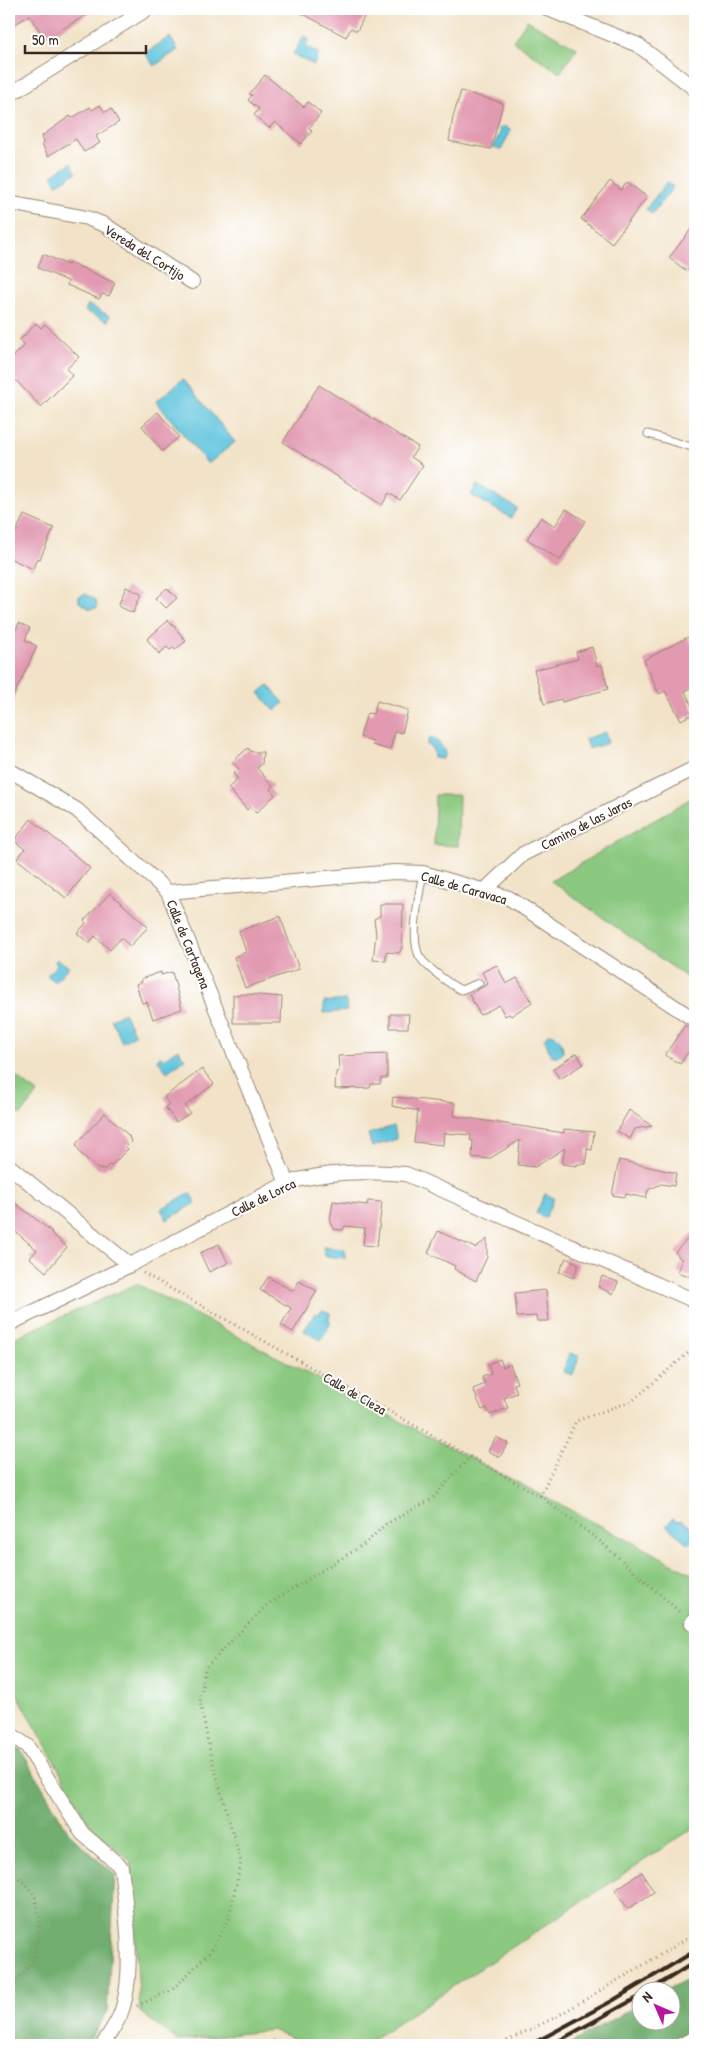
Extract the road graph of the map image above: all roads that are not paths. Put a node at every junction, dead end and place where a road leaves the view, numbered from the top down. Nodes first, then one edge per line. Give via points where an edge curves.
1 (147, 9) edge
2 (548, 9) edge
3 (695, 89) edge
4 (9, 96) edge
5 (9, 203) edge
6 (192, 282) dead end
7 (648, 434) dead end
8 (695, 448) edge
9 (695, 768) edge
10 (9, 770) edge
11 (423, 873) junction
12 (485, 890) junction
13 (168, 892) junction
14 (479, 983) dead end
15 (695, 1020) edge
16 (9, 1166) edge
17 (287, 1183) junction
18 (130, 1265) junction
19 (695, 1301) edge
20 (9, 1324) edge
21 (9, 1733) edge
22 (695, 2038) edge
23 (103, 2045) edge
24 (681, 2045) edge

1 - 4 street
2 - 3 street via 638,45
5 - 6 street, Vereda del Cortijo via 87,218 105,225
7 - 8 lane
9 - 12 street, Camino de las Jaras via 523,854
10 - 13 street, Calle de Cartagena via 77,810
11 - 12 street, Calle de Caravaca
11 - 13 street, Calle de Caravaca via 394,872
11 - 14 lane via 415,938 418,955 450,985 461,990
12 - 15 street, Calle de Caravaca via 509,898
13 - 17 street, Calle de Cartagena
16 - 18 street
17 - 18 street, Calle de Lorca
17 - 19 street, Calle de Lorca via 314,1175 358,1171 406,1174
18 - 20 street, Calle de Lorca
21 - 23 street via 27,1746 82,1833 121,1868 128,1982 120,2014
22 - 24 street

